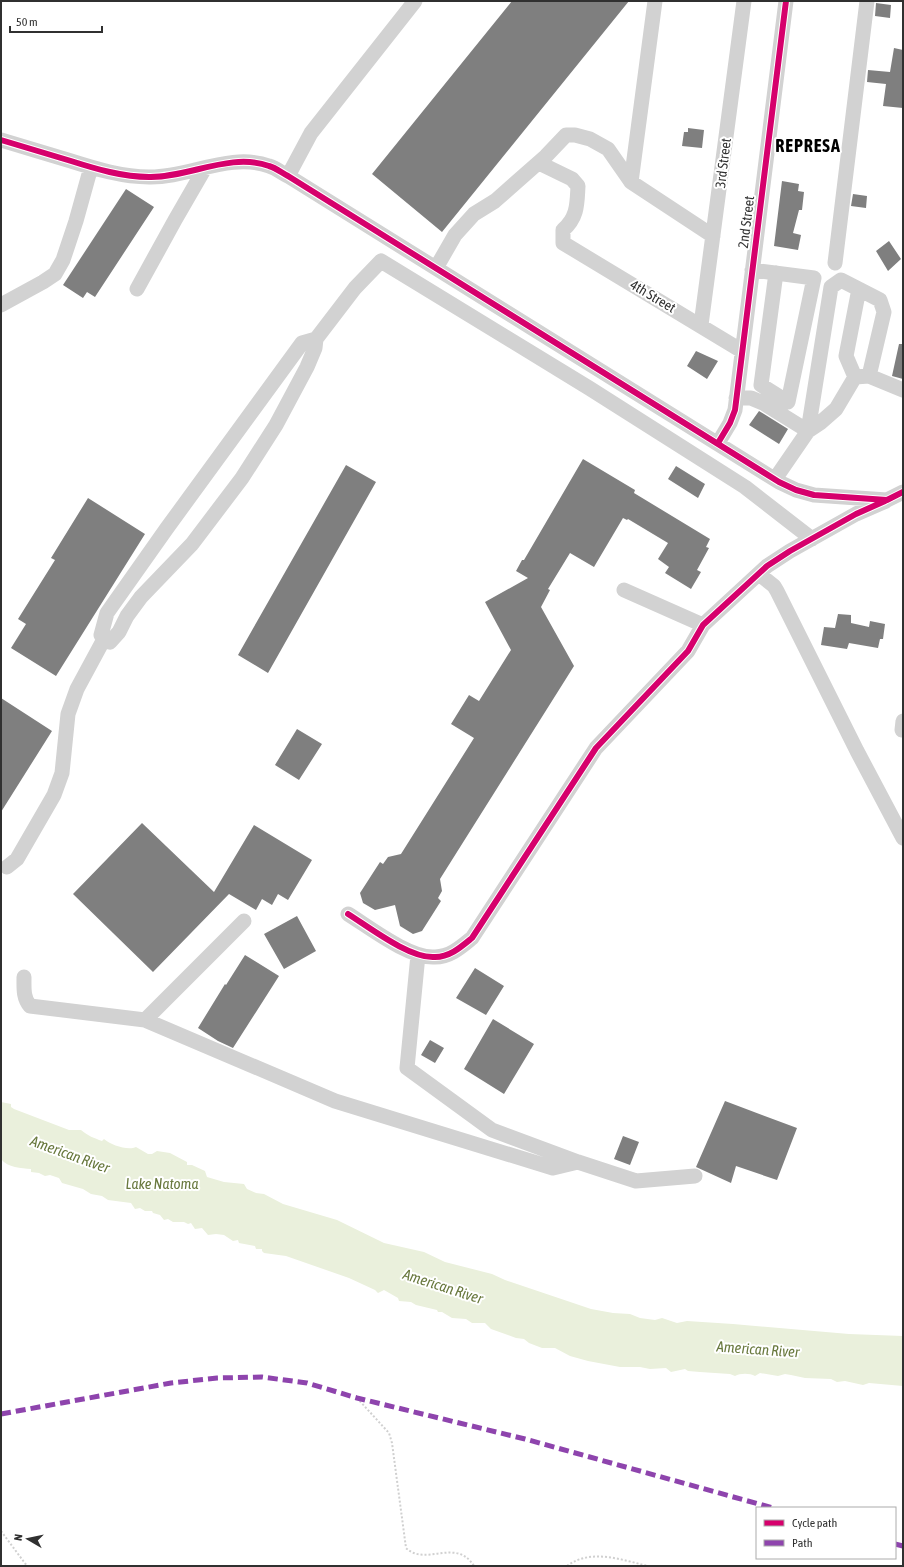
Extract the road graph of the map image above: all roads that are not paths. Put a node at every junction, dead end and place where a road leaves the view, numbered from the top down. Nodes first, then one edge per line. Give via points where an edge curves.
1 (415, 1) edge
2 (655, 1) edge
3 (744, 1) edge
4 (786, 1) edge
5 (867, 1) edge
6 (1, 140) edge
7 (539, 163) junction
8 (91, 167) junction
9 (205, 168) junction
10 (288, 176) junction
11 (631, 182) junction
12 (713, 236) junction
13 (835, 263) dead end
14 (436, 268) junction
15 (752, 270) junction
16 (776, 273) junction
17 (137, 289) dead end
18 (859, 290) junction
19 (1, 305) edge
20 (701, 325) junction
21 (316, 338) junction
22 (742, 351) junction
23 (862, 377) junction
24 (903, 390) edge
25 (736, 398) junction
26 (808, 431) junction
27 (718, 443) junction
28 (776, 479) junction
29 (903, 492) edge
30 (887, 500) junction
31 (812, 539) junction
32 (759, 574) junction
33 (624, 590) dead end
34 (703, 624) junction
35 (104, 639) junction
36 (903, 838) edge
37 (7, 867) dead end
38 (348, 914) dead end
39 (244, 921) dead end
40 (418, 955) junction
41 (24, 977) dead end
42 (145, 1020) junction
43 (578, 1162) junction
44 (695, 1176) dead end

1 - 10 street via 311,133
2 - 11 street
3 - 12 street, 3rd Street
4 - 15 street, 2nd Street
5 - 13 street
6 - 8 street
7 - 11 street via 566,135 576,135 608,149
7 - 14 street via 495,201 474,214 455,235
7 - 20 street, 4th Street via 572,179 578,186 576,210 563,230 563,243
8 - 9 street via 149,178
8 - 19 street via 63,260 55,274
9 - 10 street via 251,162 270,166
9 - 17 street
10 - 14 street
11 - 12 street
12 - 20 street, 3rd Street
14 - 27 street
15 - 16 street
15 - 22 street, 2nd Street
16 - 16 street via 814,278 788,402 761,386
18 - 23 street via 846,356
18 - 23 street via 880,300 884,312
18 - 26 street via 841,280 832,287
20 - 22 street, 4th Street
21 - 31 street via 355,288 381,261 745,487
21 - 35 street via 302,343 107,613 101,635
21 - 35 street via 307,368 276,425 242,478 192,544 141,597 119,632 110,642
22 - 25 street, 2nd Street
23 - 24 street
23 - 26 street via 836,409
25 - 26 street via 751,398 763,403
25 - 27 street, 2nd Street via 730,423
26 - 28 street
27 - 28 street
28 - 30 street via 796,490 814,495
29 - 30 street
30 - 31 street
31 - 32 street via 790,551
32 - 34 street
32 - 36 street via 777,591
33 - 34 street
34 - 40 street via 688,651 596,748 472,938 448,954 434,957
35 - 37 street via 76,689 68,714 62,773 54,795 17,859
38 - 40 street
39 - 42 street
40 - 43 street via 407,1068 492,1130
41 - 42 street via 23,990 26,1002 30,1006
42 - 43 street via 335,1101 553,1168
43 - 44 street via 636,1181

